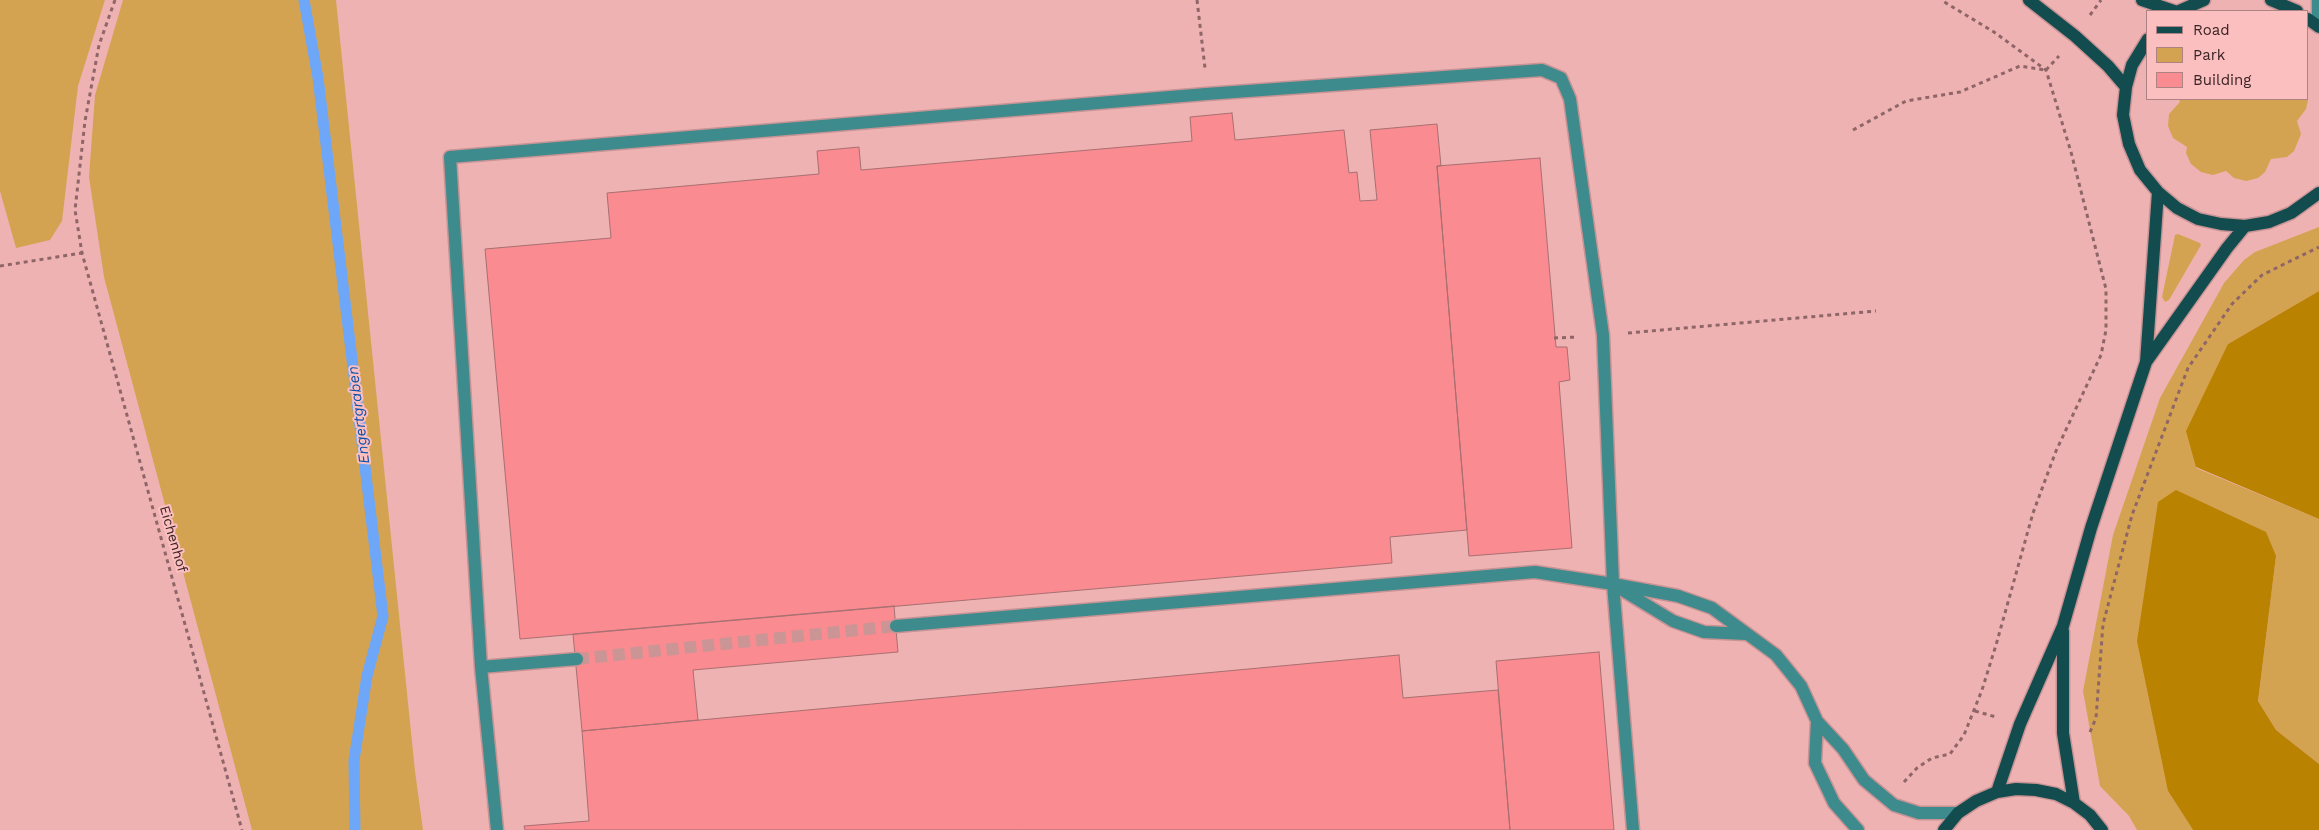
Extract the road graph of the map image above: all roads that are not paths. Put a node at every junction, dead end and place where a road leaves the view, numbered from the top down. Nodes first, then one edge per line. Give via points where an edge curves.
1 (2030, 0) edge
2 (2142, 0) edge
3 (2204, 0) edge
4 (2271, 0) edge
5 (2318, 0) edge
6 (2171, 10) edge
7 (2181, 10) edge
8 (2295, 10) edge
9 (2315, 24) edge
10 (2146, 43) edge
11 (2126, 87) junction
12 (2158, 192) junction
13 (2317, 198) edge
14 (2245, 226) junction
15 (2146, 362) junction
16 (1613, 584) junction
17 (896, 626) tunnel mouth
18 (2063, 626) junction
19 (1746, 634) junction
20 (577, 659) tunnel mouth
21 (481, 667) junction
22 (1817, 721) junction
23 (1997, 792) junction
24 (2074, 803) junction
25 (1958, 814) junction
26 (497, 830) edge
27 (1633, 830) edge
28 (1858, 830) edge
29 (1944, 830) edge
30 (2102, 830) edge

1 - 11 main road via 2082,42
2 - 6 main road
3 - 7 main road
4 - 8 main road
5 - 9 street
10 - 11 main road via 2132,65
11 - 12 main road via 2123,116 2128,144 2140,170
12 - 14 main road via 2177,208 2198,219
12 - 15 main road
13 - 14 main road via 2269,222
14 - 15 main road
15 - 18 main road via 2091,528
16 - 17 street via 1535,572
16 - 19 street via 1678,596 1712,608
16 - 19 street via 1673,621 1704,632
16 - 21 street via 1604,335 1570,99 1561,78 1542,70 1226,92 450,157
16 - 27 street
18 - 23 main road via 2020,724
18 - 24 main road via 2062,733
19 - 22 street via 1776,655 1801,686
20 - 21 street
21 - 26 street
22 - 25 street via 1844,749 1864,780 1894,805 1918,813
22 - 28 street via 1815,763 1834,803
23 - 24 main road via 2036,790 2056,794
23 - 25 main road
24 - 30 main road
25 - 29 main road

